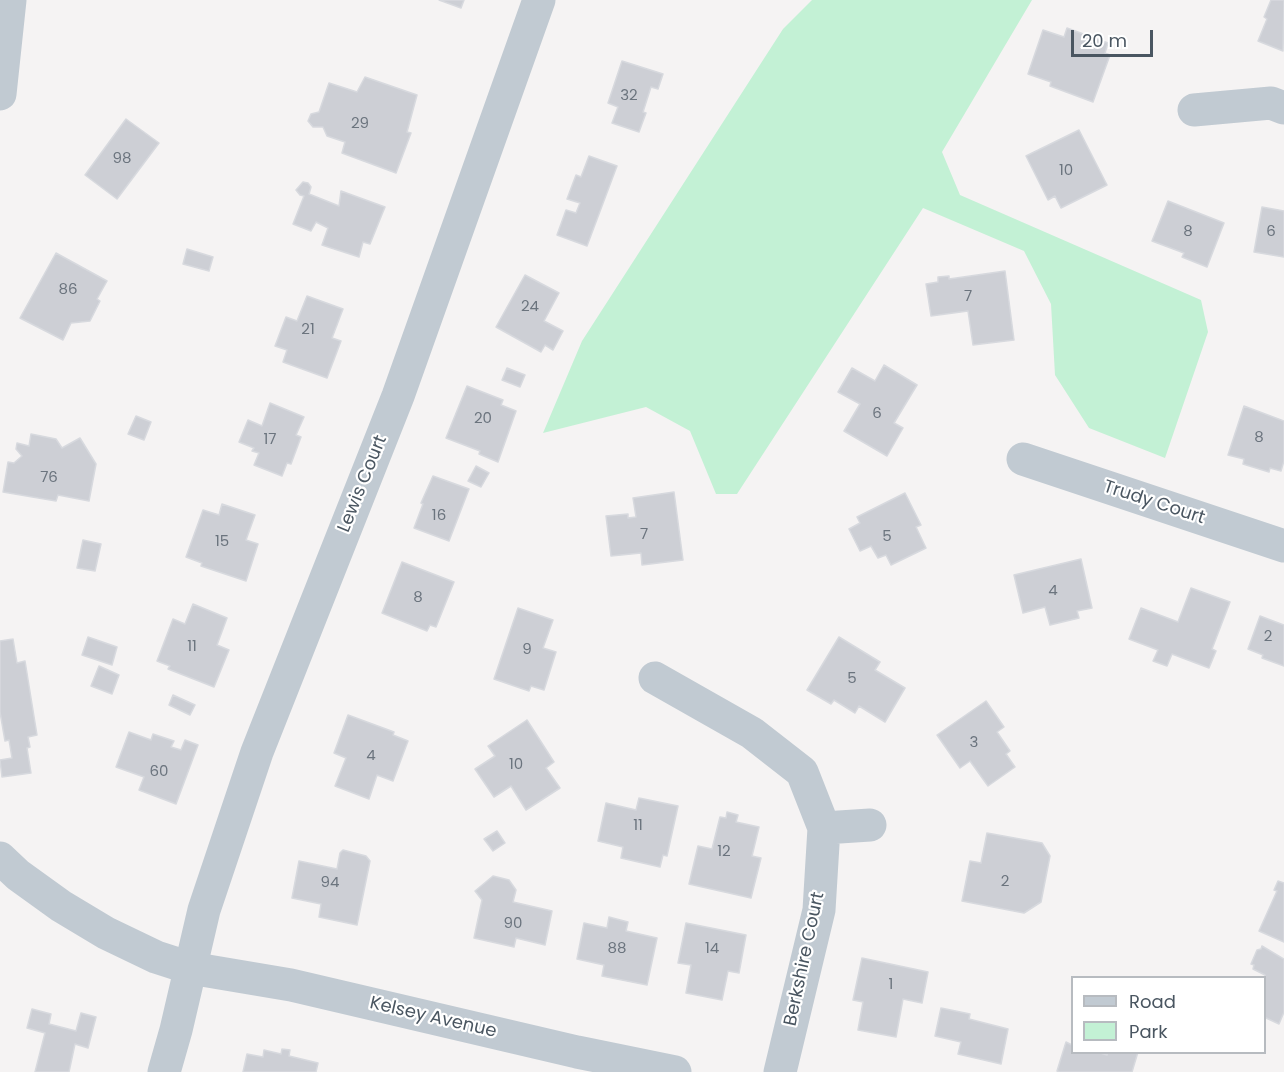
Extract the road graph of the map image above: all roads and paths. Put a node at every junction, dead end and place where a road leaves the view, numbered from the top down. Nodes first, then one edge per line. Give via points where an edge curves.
1 (10, 0) edge
2 (539, 0) edge
3 (0, 94) edge
4 (1284, 108) edge
5 (1194, 111) dead end
6 (1023, 459) dead end
7 (1284, 546) edge
8 (655, 678) dead end
9 (870, 825) dead end
10 (824, 828) junction
11 (0, 858) edge
12 (190, 968) junction
13 (572, 1062) edge
14 (164, 1072) edge
15 (675, 1072) edge
16 (780, 1072) edge

1 - 3 street
2 - 12 street, Lewis Court via 398,396 257,752 204,910
4 - 5 street via 1271,103
6 - 7 street, Trudy Court
8 - 10 street, Berkshire Court via 752,733 802,772
9 - 10 street
10 - 16 street, Berkshire Court via 819,910
11 - 12 street, Kelsey Avenue via 61,906 106,933
12 - 13 street, Kelsey Avenue via 291,985
12 - 14 street, Lewis Court
13 - 15 street, Kelsey Avenue

